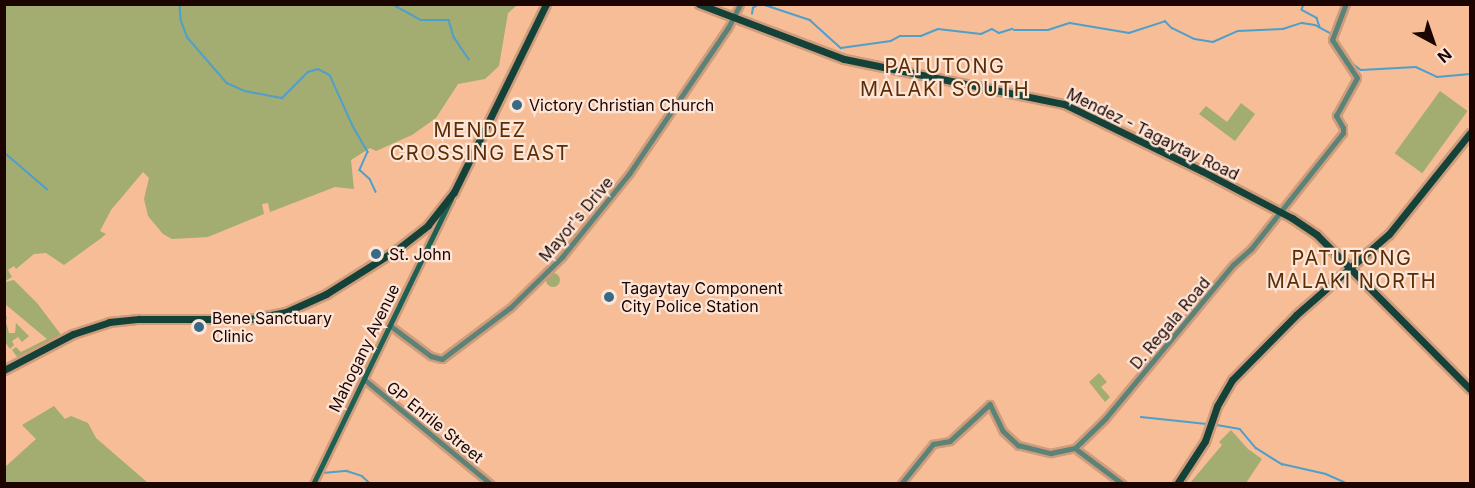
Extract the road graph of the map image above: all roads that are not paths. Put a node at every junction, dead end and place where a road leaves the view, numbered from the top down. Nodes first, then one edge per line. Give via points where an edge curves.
1 (546, 4) edge
2 (699, 4) edge
3 (740, 4) edge
4 (1346, 4) edge
5 (734, 18) junction
6 (507, 84) junction
7 (1470, 133) edge
8 (1281, 212) junction
9 (437, 220) junction
10 (1350, 268) junction
11 (391, 326) junction
12 (4, 370) edge
13 (364, 379) junction
14 (1470, 389) edge
15 (1076, 448) junction
16 (314, 483) edge
17 (491, 483) edge
18 (901, 483) edge
19 (1123, 483) edge
20 (1177, 483) edge

1 - 6 main road
1 - 6 main road
2 - 5 main road, Mendez - Tagaytay Road
3 - 5 street
4 - 8 street, D. Regala Road via 1333,34 1334,44 1357,75 1336,116 1343,133
5 - 8 main road, Mendez - Tagaytay Road via 844,59 1064,104
5 - 11 street, Mayor's Drive via 622,182 562,257 510,308 442,359 431,356
6 - 9 main road
7 - 10 main road via 1393,230
8 - 10 main road, Mendez - Tagaytay Road via 1317,235
8 - 15 street, D. Regala Road
9 - 11 main road, Mahogany Avenue
9 - 12 main road via 346,282 286,312 250,319 109,322 73,334
10 - 14 main road, Mendez - Tagaytay Road
10 - 20 main road via 1290,320 1232,380 1219,401 1205,441
11 - 13 main road, Mahogany Avenue
13 - 16 main road, Mahogany Avenue
13 - 17 street, GP Enrile Street
15 - 18 street via 1051,453 1018,445 1000,427 990,404 950,441 933,444
15 - 19 street

